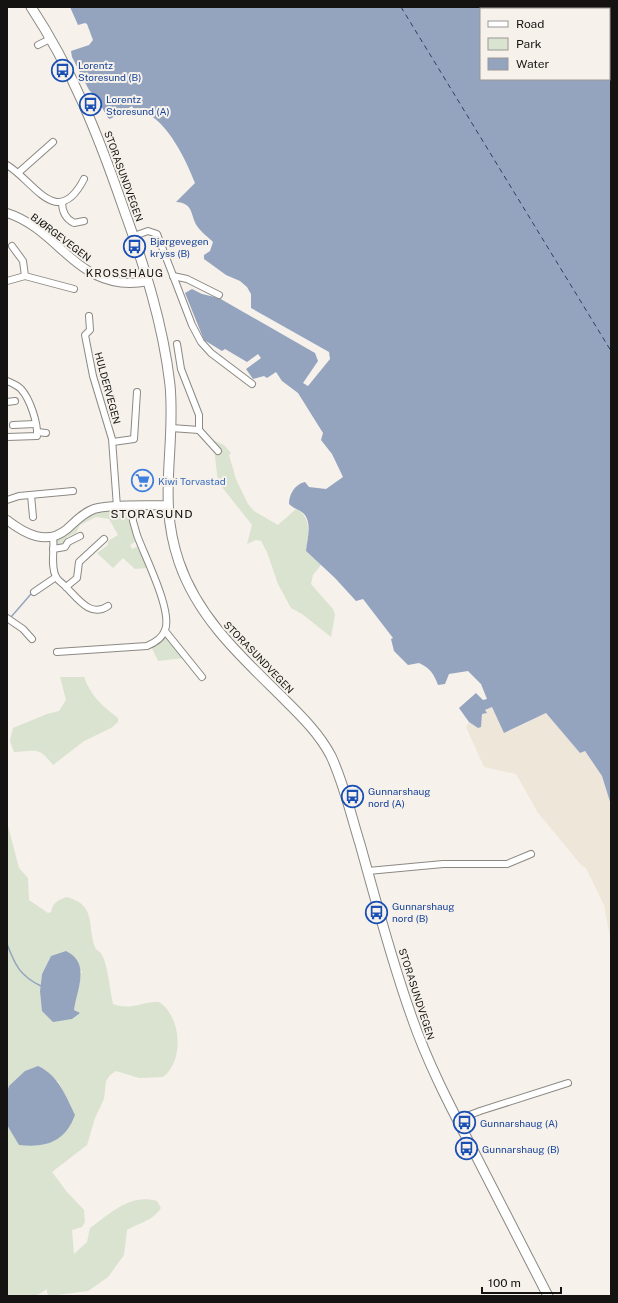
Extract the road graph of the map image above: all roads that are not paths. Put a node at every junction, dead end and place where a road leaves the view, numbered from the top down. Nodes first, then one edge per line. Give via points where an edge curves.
1 (31, 7) edge
2 (50, 39) junction
3 (38, 45) dead end
4 (53, 142) dead end
5 (7, 165) edge
6 (18, 173) junction
7 (84, 180) dead end
8 (62, 202) junction
9 (7, 213) edge
10 (84, 221) dead end
11 (134, 236) junction
12 (12, 246) dead end
13 (25, 276) junction
14 (173, 276) junction
15 (148, 280) junction
16 (7, 282) edge
17 (74, 289) dead end
18 (219, 295) dead end
19 (89, 316) dead end
20 (177, 344) dead end
21 (7, 381) edge
22 (252, 384) dead end
23 (137, 392) dead end
24 (15, 401) dead end
25 (7, 402) edge
26 (35, 424) junction
27 (13, 425) dead end
28 (171, 428) junction
29 (199, 430) junction
30 (37, 432) junction
31 (46, 433) dead end
32 (7, 437) edge
33 (112, 442) junction
34 (218, 450) dead end
35 (73, 491) dead end
36 (31, 495) junction
37 (7, 500) edge
38 (167, 505) junction
39 (118, 507) junction
40 (132, 507) junction
41 (33, 517) dead end
42 (7, 520) edge
43 (53, 536) junction
44 (80, 536) dead end
45 (104, 539) dead end
46 (53, 549) junction
47 (56, 577) junction
48 (66, 586) junction
49 (34, 592) dead end
50 (108, 606) dead end
51 (7, 618) edge
52 (165, 631) junction
53 (32, 639) dead end
54 (57, 652) dead end
55 (202, 677) dead end
56 (531, 854) dead end
57 (368, 871) junction
58 (568, 1083) dead end
59 (457, 1120) junction
60 (548, 1296) edge

1 - 2 main road, STORASUNDVEGEN
2 - 3 street
2 - 11 main road, STORASUNDVEGEN via 90,116
4 - 6 street
5 - 6 street
6 - 8 street via 38,194 54,202
7 - 8 street via 74,195
8 - 10 street via 62,210 70,221
9 - 15 street, BJØRGEVEGEN via 29,224 101,278 121,283
11 - 14 street, STORASUNDVEGEN via 148,231 157,234
11 - 15 main road, STORASUNDVEGEN
12 - 13 street via 23,261
13 - 16 street
13 - 17 street
14 - 18 street via 187,279
14 - 22 street, STORASUNDVEGEN via 192,325 205,347
15 - 28 main road, STORASUNDVEGEN via 167,363
19 - 33 street, HULDERVEGEN via 90,330 86,335 90,362
20 - 29 street via 181,369 199,415
21 - 26 street via 22,390
23 - 33 street, HULDERVEGEN via 134,440
24 - 25 street
26 - 27 street
26 - 30 street
28 - 29 street
28 - 38 main road, STORASUNDVEGEN
29 - 34 street
30 - 31 street
30 - 32 street via 37,436
33 - 39 street, HULDERVEGEN
35 - 36 street
36 - 37 street
36 - 41 street
38 - 40 street
38 - 57 main road, STORASUNDVEGEN via 177,558 205,613 233,649 311,726 328,752 343,787
39 - 40 street
39 - 43 street via 87,512 65,530
40 - 52 street via 136,535 167,613
42 - 43 street via 34,537
43 - 46 street
44 - 46 street via 68,542 65,547
45 - 48 street via 79,562 77,578
46 - 47 street
47 - 48 street
47 - 49 street
48 - 50 street via 90,609
51 - 53 street via 24,629
52 - 54 street via 160,639 147,646
52 - 55 street
56 - 57 street via 507,864 443,864
57 - 59 main road, STORASUNDVEGEN via 409,1011 433,1071
58 - 59 street
59 - 60 main road, STORASUNDVEGEN

